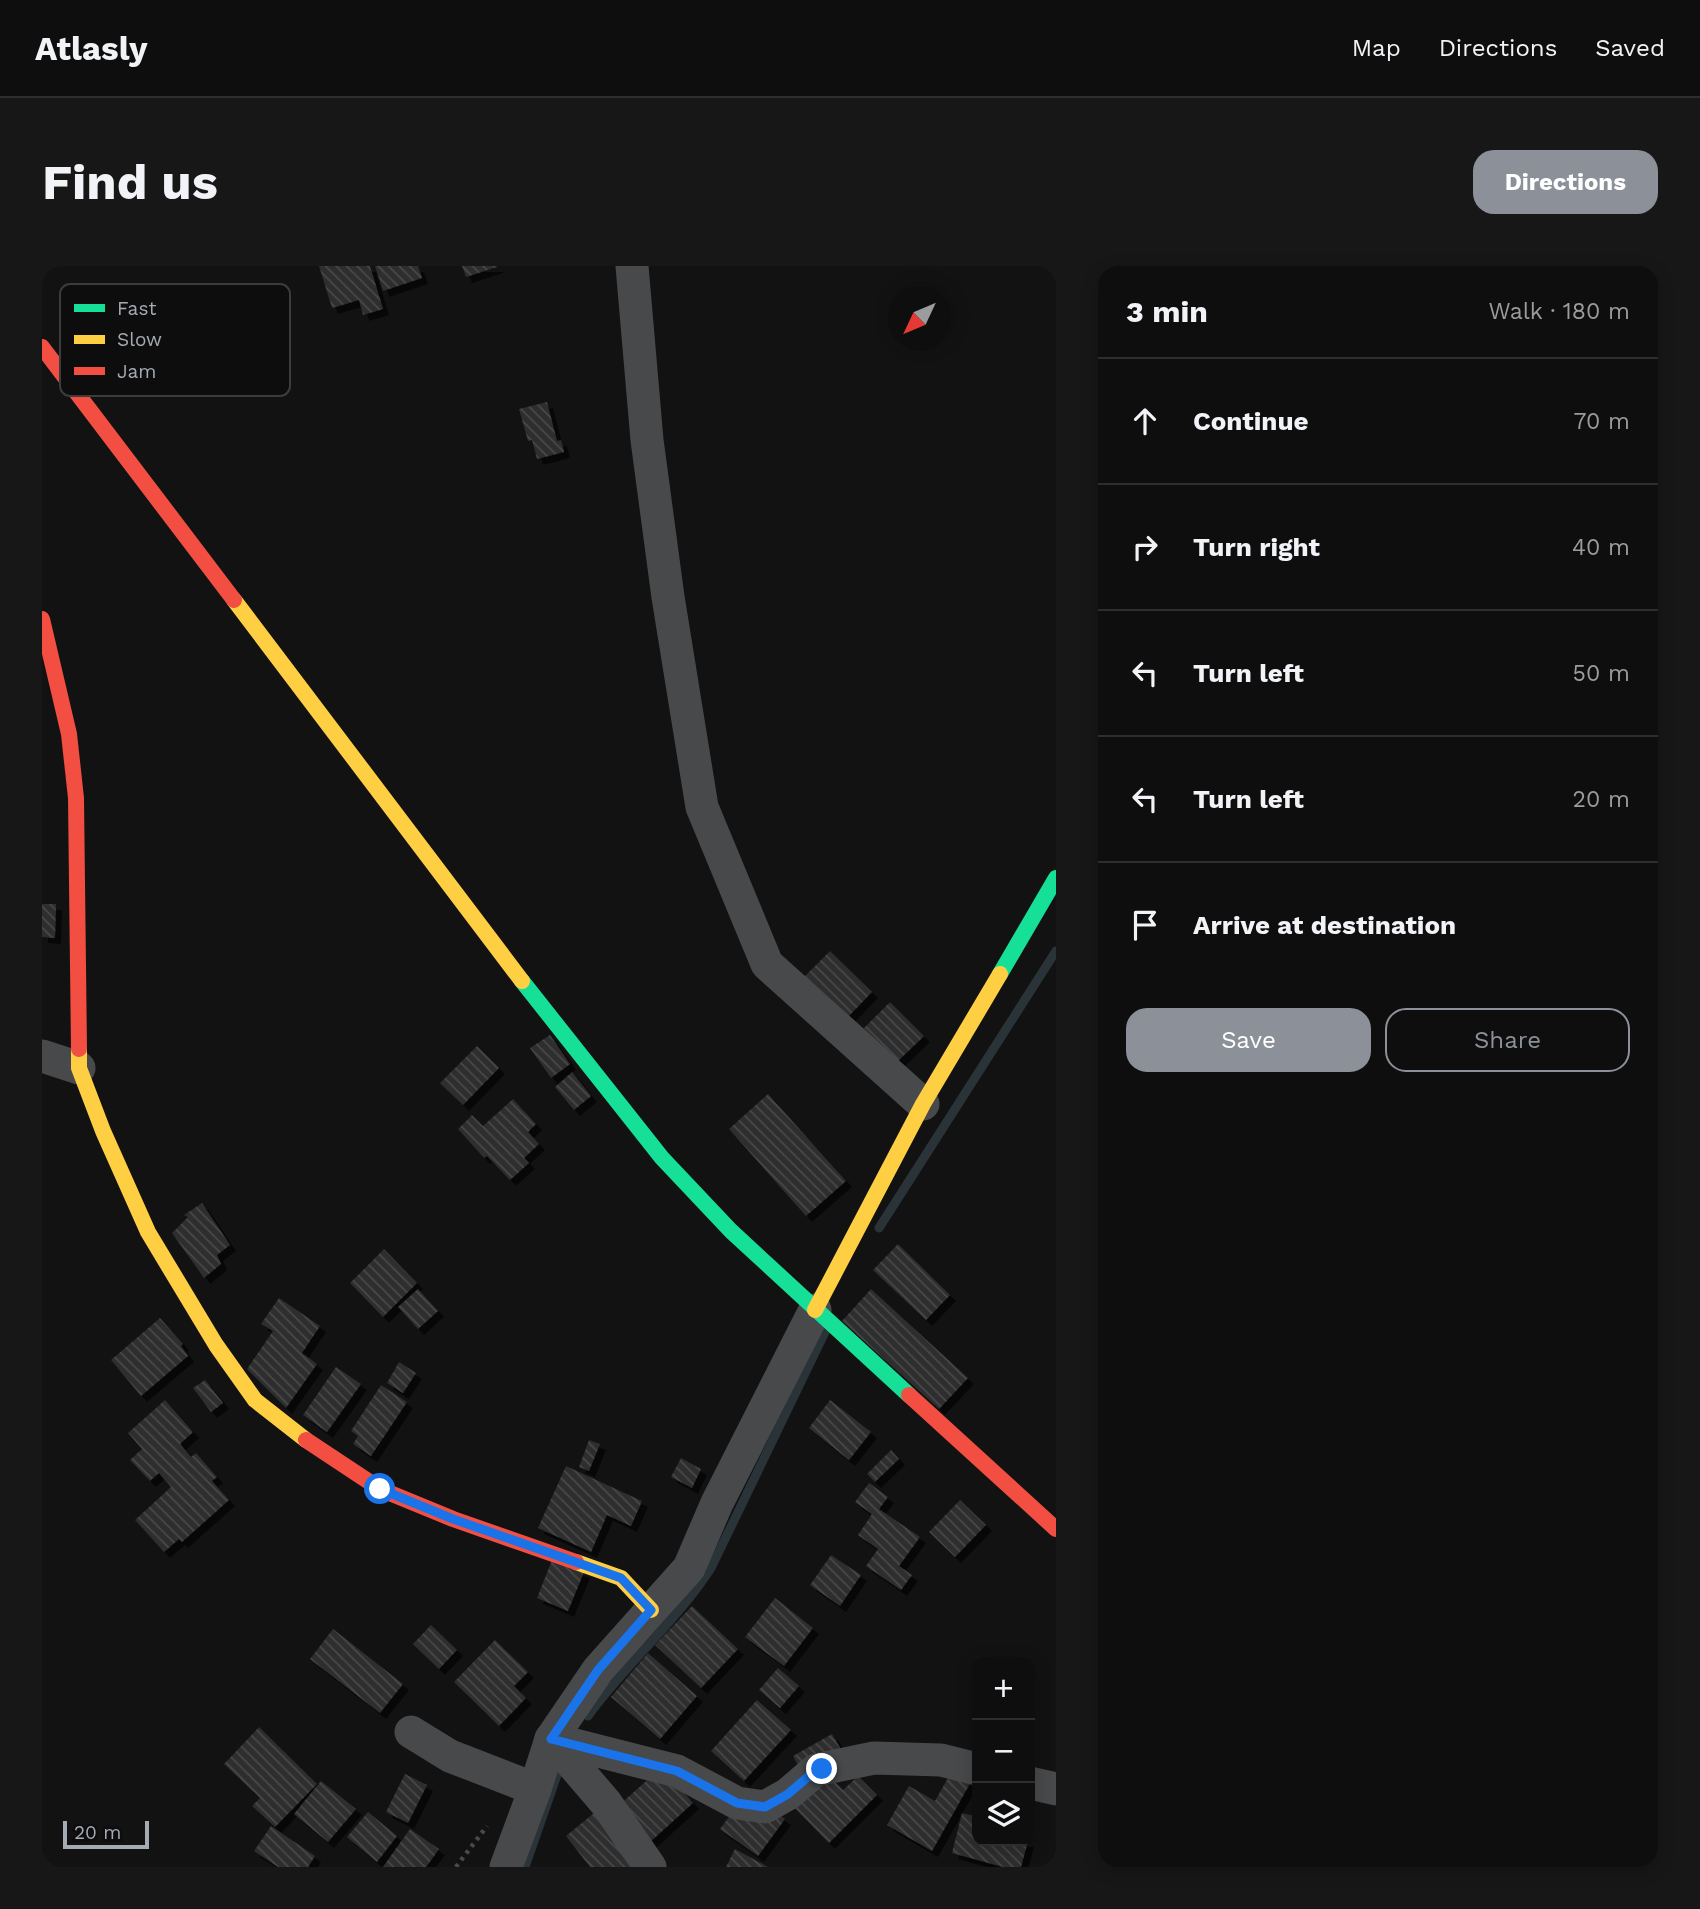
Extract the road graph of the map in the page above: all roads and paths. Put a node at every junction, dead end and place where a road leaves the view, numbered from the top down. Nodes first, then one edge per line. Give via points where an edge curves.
1 (632, 266) edge
2 (42, 347) edge
3 (60, 371) edge
4 (79, 396) edge
5 (42, 619) edge
6 (1056, 878) edge
7 (42, 1056) edge
8 (79, 1069) junction
9 (923, 1104) junction
10 (815, 1310) junction
11 (1056, 1529) edge
12 (651, 1610) junction
13 (411, 1732) dead end
14 (551, 1739) junction
15 (972, 1768) edge
16 (535, 1789) junction
17 (506, 1867) edge
18 (650, 1867) edge

1 - 9 street via 647,440 702,807 767,964
2 - 3 street
4 - 10 street via 607,1091 731,1231
5 - 8 street via 69,734 76,798
6 - 9 street
7 - 8 street
8 - 12 street via 148,1232 255,1400 380,1489 621,1578
9 - 10 street
10 - 11 street
10 - 12 street via 689,1568
12 - 14 street via 598,1670
13 - 16 street via 450,1756
14 - 15 street via 677,1771 737,1803 765,1807 816,1770 874,1758 941,1760
14 - 16 street
14 - 18 street via 606,1803
16 - 17 street

